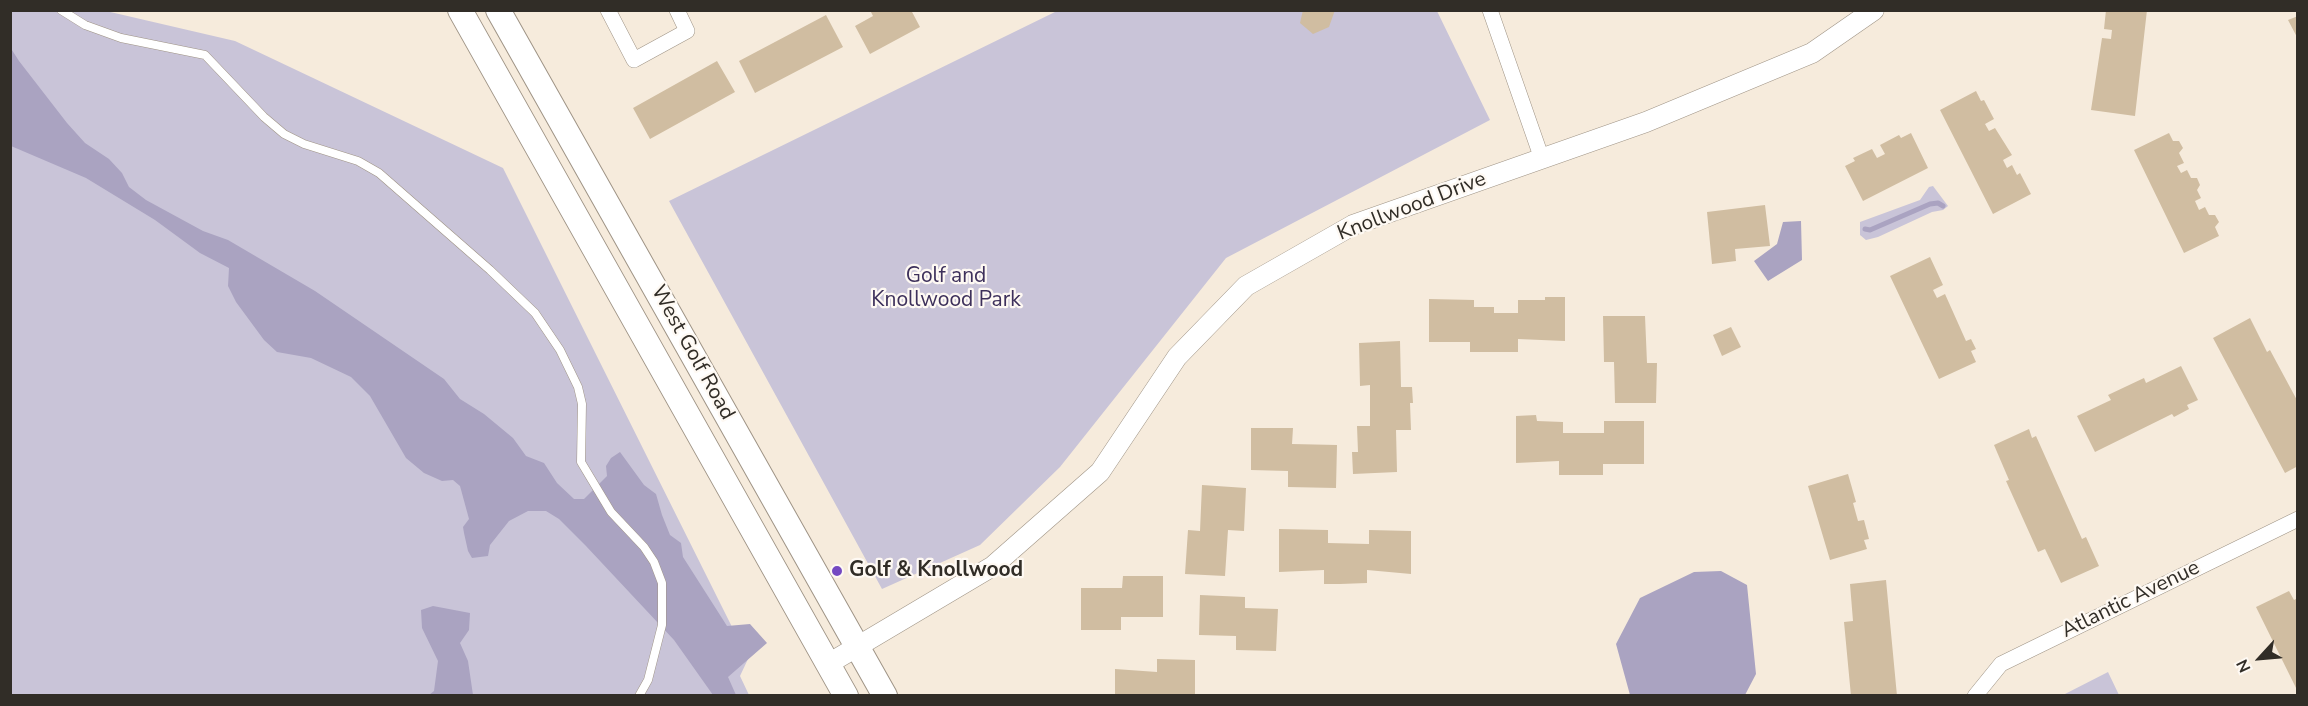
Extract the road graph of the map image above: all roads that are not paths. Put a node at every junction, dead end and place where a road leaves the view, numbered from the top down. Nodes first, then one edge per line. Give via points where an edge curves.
1 (60, 10) edge
2 (460, 10) edge
3 (498, 10) edge
4 (608, 10) edge
5 (677, 10) edge
6 (1490, 10) edge
7 (1874, 10) edge
8 (1542, 159) junction
9 (2298, 519) edge
10 (857, 647) junction
11 (828, 664) junction
12 (639, 696) edge
13 (846, 696) edge
14 (885, 696) edge
15 (1976, 696) edge

1 - 12 lane via 84,25 121,38 205,55 284,134 358,162 393,184 535,313 560,350 578,387 582,404 581,462 611,513 654,562 662,584 662,625 648,680
2 - 11 main road, West Golf Road
3 - 10 main road, West Golf Road
4 - 5 street via 634,60 687,31
6 - 8 street
7 - 8 street, Knollwood Drive via 1812,53 1646,122
8 - 10 street, Knollwood Drive via 1353,225 1246,286 1176,357 1100,472 993,567
9 - 15 street, Atlantic Avenue via 2001,664
10 - 11 street, Knollwood Drive
10 - 14 main road, West Golf Road
11 - 13 main road, West Golf Road

